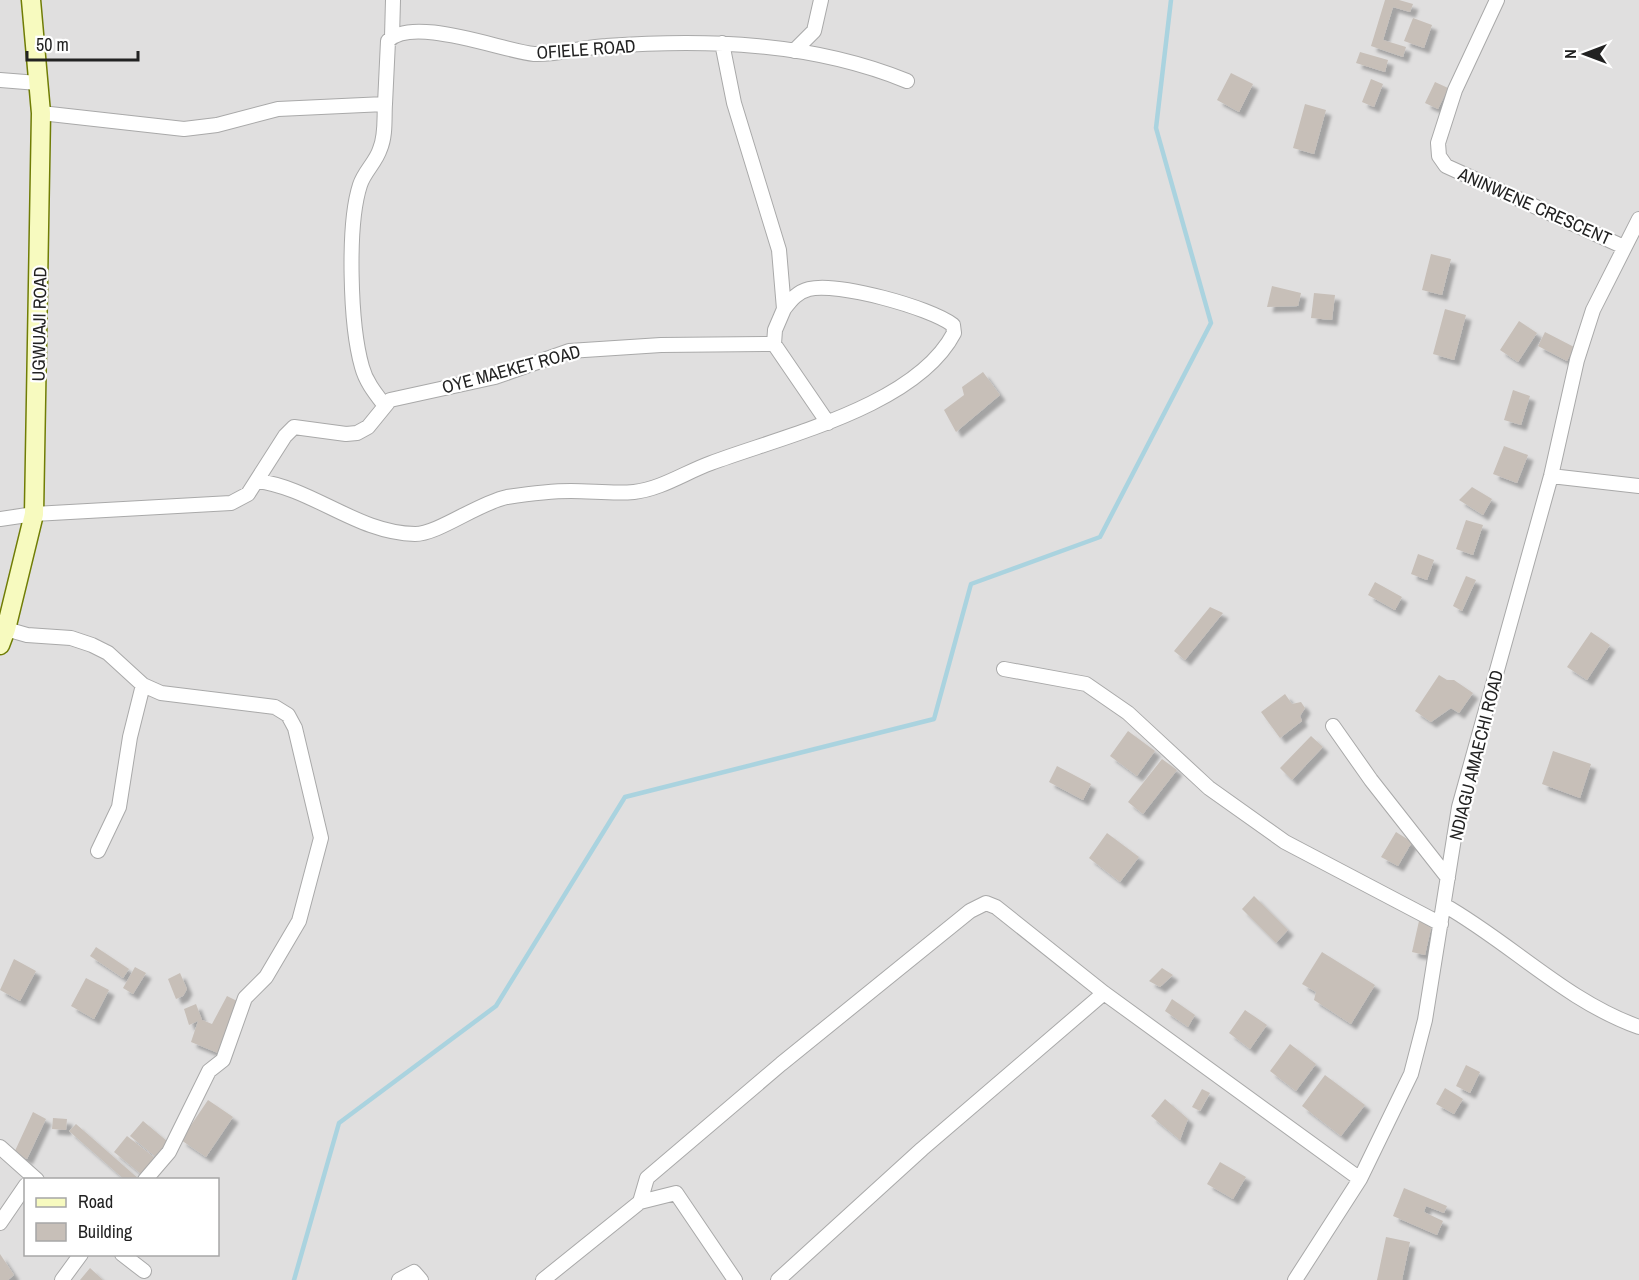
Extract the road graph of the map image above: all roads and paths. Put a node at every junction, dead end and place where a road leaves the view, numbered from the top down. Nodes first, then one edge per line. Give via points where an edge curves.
1 (31, 0) edge
2 (393, 0) edge
3 (821, 0) edge
4 (1497, 0) edge
5 (392, 37) junction
6 (722, 43) junction
7 (795, 51) junction
8 (0, 80) edge
9 (907, 81) dead end
10 (38, 83) junction
11 (386, 104) junction
12 (41, 113) junction
13 (1639, 219) edge
14 (1624, 247) junction
15 (784, 309) junction
16 (774, 344) junction
17 (384, 406) junction
18 (828, 423) junction
19 (1551, 476) junction
20 (257, 481) junction
21 (1639, 486) edge
22 (34, 514) junction
23 (0, 519) edge
24 (3, 637) edge
25 (1004, 669) dead end
26 (143, 686) junction
27 (1333, 726) dead end
28 (98, 850) dead end
29 (1448, 878) junction
30 (1444, 905) junction
31 (1441, 924) junction
32 (1104, 993) junction
33 (1639, 1027) edge
34 (0, 1147) edge
35 (29, 1178) edge
36 (146, 1178) edge
37 (1360, 1179) junction
38 (24, 1190) edge
39 (640, 1202) junction
40 (0, 1223) edge
41 (80, 1256) edge
42 (125, 1256) edge
43 (144, 1271) dead end
44 (62, 1280) edge
45 (399, 1280) edge
46 (421, 1280) edge
47 (543, 1280) edge
48 (735, 1280) edge
49 (777, 1280) edge
50 (1295, 1280) edge

1 - 10 main road, UGWUAJI ROAD
2 - 5 street
3 - 7 street via 814,31
4 - 14 street, ANINWENE CRESCENT via 1455,90 1438,142 1439,156 1446,166
5 - 6 street, OFIELE ROAD via 408,33 453,35 532,54 606,46
5 - 11 street via 387,49
6 - 7 street, OFIELE ROAD
6 - 15 street via 734,103 778,250
7 - 9 street, OFIELE ROAD via 876,68
8 - 10 street
10 - 12 main road, UGWUAJI ROAD
11 - 12 street via 278,110 184,129
11 - 17 street via 383,141 360,183 352,253 355,336 369,385
12 - 22 main road, UGWUAJI ROAD
13 - 14 street, NDIAGU AMAECHI ROAD
14 - 19 street, NDIAGU AMAECHI ROAD via 1593,310 1577,360
15 - 16 street
15 - 18 street via 801,292 825,288 914,305 947,320 955,329 929,365 874,403
16 - 17 street, OYE MAEKET ROAD via 581,349 495,377 390,400
16 - 18 street
17 - 20 street, OYE MAEKET ROAD via 368,428 357,433 294,427
18 - 20 street via 648,489 567,491 507,498 487,503 422,534 357,522 281,484
19 - 21 street
19 - 29 street, NDIAGU AMAECHI ROAD via 1460,807
20 - 22 street, OYE MAEKET ROAD via 248,494 231,503 212,506
22 - 23 street, OYE MAEKET ROAD
22 - 24 main road, UGWUAJI ROAD
24 - 26 street via 71,638 92,645 108,653
25 - 31 street via 1086,684 1128,713 1209,788 1285,842
26 - 28 street via 130,737 121,799
26 - 36 street via 161,693 283,710 295,728 321,838 299,921 266,977 245,998 223,1060 209,1071 169,1152
27 - 29 street
29 - 30 street, NDIAGU AMAECHI ROAD
30 - 31 street, NDIAGU AMAECHI ROAD
30 - 33 street via 1476,923 1544,975 1594,1006
31 - 37 street, NDIAGU AMAECHI ROAD via 1425,1020 1411,1074
32 - 37 street
32 - 39 street via 986,903 925,947 647,1178
32 - 49 street
34 - 35 street
37 - 50 street, NDIAGU AMAECHI ROAD
38 - 40 street
39 - 47 street
39 - 48 street via 676,1193
41 - 44 street
42 - 43 street
45 - 46 street via 414,1272

